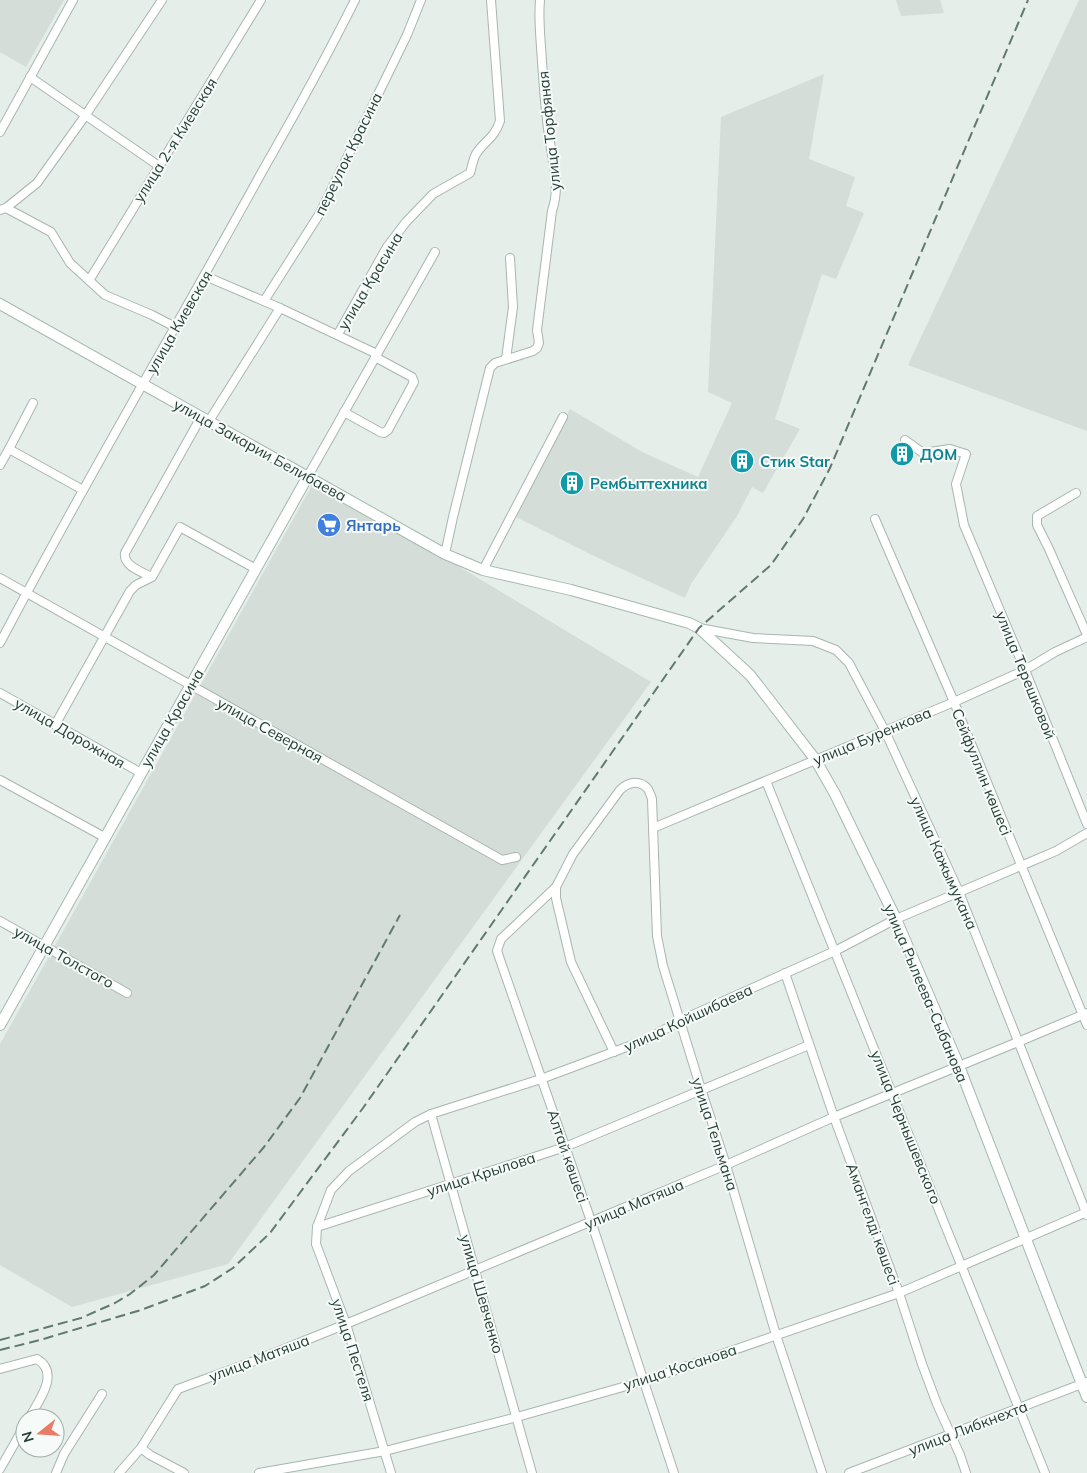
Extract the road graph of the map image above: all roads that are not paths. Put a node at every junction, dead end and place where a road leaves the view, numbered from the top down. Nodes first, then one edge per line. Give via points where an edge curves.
1 (73, 0) edge
2 (162, 0) edge
3 (261, 0) edge
4 (355, 0) edge
5 (421, 0) edge
6 (491, 0) edge
7 (540, 0) edge
8 (30, 77) junction
9 (85, 116) junction
10 (0, 132) edge
11 (159, 166) junction
12 (3, 209) edge
13 (435, 252) dead end
14 (510, 258) dead end
15 (205, 276) junction
16 (90, 279) junction
17 (264, 301) junction
18 (0, 304) edge
19 (280, 308) junction
20 (175, 327) junction
21 (338, 334) junction
22 (376, 355) junction
23 (506, 359) junction
24 (143, 384) junction
25 (33, 403) dead end
26 (344, 412) junction
27 (563, 417) dead end
28 (205, 419) junction
29 (905, 440) dead end
30 (9, 448) junction
31 (0, 465) edge
32 (308, 476) junction
33 (84, 490) junction
34 (1076, 493) dead end
35 (876, 519) dead end
36 (445, 554) junction
37 (256, 569) junction
38 (483, 570) junction
39 (151, 577) junction
40 (0, 578) edge
41 (27, 592) junction
42 (699, 628) junction
43 (1087, 636) edge
44 (105, 637) junction
45 (0, 643) edge
46 (1025, 670) junction
47 (191, 686) junction
48 (0, 693) edge
49 (954, 702) junction
50 (55, 725) junction
51 (885, 731) junction
52 (815, 760) junction
53 (141, 773) junction
54 (0, 780) edge
55 (766, 781) junction
56 (647, 788) joint
57 (1087, 824) edge
58 (653, 828) junction
59 (1087, 833) edge
60 (106, 838) junction
61 (516, 857) dead end
62 (1021, 866) junction
63 (556, 887) junction
64 (959, 892) junction
65 (896, 919) junction
66 (0, 921) edge
67 (45, 947) junction
68 (835, 951) junction
69 (785, 973) junction
70 (128, 993) dead end
71 (1085, 1014) edge
72 (679, 1021) junction
73 (0, 1025) edge
74 (1087, 1025) edge
75 (1018, 1042) junction
76 (809, 1045) junction
77 (614, 1052) junction
78 (959, 1066) junction
79 (541, 1079) junction
80 (701, 1089) junction
81 (893, 1094) junction
82 (431, 1114) junction
83 (834, 1117) junction
84 (565, 1147) junction
85 (726, 1165) junction
86 (452, 1183) junction
87 (1087, 1213) edge
88 (591, 1222) junction
89 (316, 1227) junction
90 (1025, 1239) junction
91 (962, 1266) junction
92 (475, 1270) junction
93 (899, 1293) junction
94 (346, 1324) junction
95 (776, 1335) junction
96 (0, 1369) edge
97 (644, 1381) junction
98 (1084, 1383) edge
99 (102, 1394) dead end
100 (1087, 1397) edge
101 (35, 1408) edge
102 (1019, 1409) junction
103 (517, 1416) junction
104 (950, 1434) junction
105 (15, 1443) edge
106 (141, 1448) junction
107 (385, 1451) junction
108 (0, 1469) edge
109 (56, 1473) edge
110 (119, 1473) edge
111 (184, 1473) edge
112 (259, 1473) edge
113 (391, 1473) edge
114 (532, 1473) edge
115 (674, 1473) edge
116 (822, 1473) edge
117 (848, 1473) edge
118 (966, 1473) edge
119 (1045, 1473) edge

1 - 8 street
2 - 9 street
3 - 11 street, улица 2-я Киевская
4 - 15 street, улица Киевская
5 - 17 street, переулок Красина via 320,213
6 - 21 street, улица Красина via 500,121 497,129 476,155 470,174 433,194 387,246
7 - 23 street, улица Торфяная via 545,105 556,200 537,330 539,342 537,348
8 - 9 street
8 - 10 street
9 - 11 street
9 - 12 street via 37,183
11 - 16 street, улица 2-я Киевская
12 - 16 street via 51,232 70,263
13 - 22 street, улица Красина
14 - 23 street via 513,307
15 - 17 street, улица Красина
15 - 20 street, улица Киевская
16 - 20 street via 105,295
17 - 19 street, улица Красина
18 - 24 street, улица Закарии Белибаева
19 - 21 street, улица Красина
19 - 28 street
20 - 24 street, улица Киевская
21 - 22 street, улица Красина
22 - 26 street, улица Красина
22 - 26 street, улица Красина via 412,377 414,382 388,430 380,432
23 - 36 street, улица Торфяная via 490,368
24 - 28 street, улица Закарии Белибаева
24 - 33 street, улица Киевская
25 - 30 street
26 - 32 street, улица Красина
27 - 38 street
28 - 32 street, улица Закарии Белибаева
28 - 39 street via 125,553 127,563
29 - 46 street, улица Терешковой via 923,453 950,449 966,454 956,484 964,525
30 - 31 street
30 - 33 street
32 - 36 street, улица Закарии Белибаева
32 - 37 street, улица Красина
33 - 41 street, улица Киевская
34 - 43 street via 1037,516 1037,525
35 - 49 street, Сейфуллин көшесі
36 - 38 street, улица Закарии Белибаева
37 - 39 street via 180,527
37 - 47 street, улица Красина
38 - 42 street, улица Закарии Белибаева via 571,590 681,620
39 - 44 street via 130,591
40 - 41 street, улица Северная
41 - 44 street, улица Северная
41 - 45 street, улица Киевская
42 - 51 street, улица Кажымукана via 753,638 813,641 836,650 849,662
42 - 52 street, улица Рылеева-Сыбанова via 750,675
43 - 46 street, улица Буренкова
44 - 47 street, улица Северная
44 - 50 street
46 - 49 street, улица Буренкова
46 - 57 street, улица Терешковой
47 - 53 street, улица Красина
47 - 61 street, улица Северная via 502,860
48 - 50 street, улица Дорожная
49 - 51 street, улица Буренкова
49 - 62 street, Сейфуллин көшесі
50 - 53 street, улица Дорожная
51 - 52 street, улица Буренкова
51 - 64 street, улица Кажымукана
52 - 55 street, улица Буренкова
52 - 65 street, улица Рылеева-Сыбанова via 836,794
53 - 60 street, улица Красина
54 - 60 street
55 - 58 street, улица Буренкова
55 - 68 street, улица Чернышевского
56 - 58 street, улица Тельмана via 652,799
56 - 63 street, Алтай көшесі via 638,782 626,784 620,790 573,854
58 - 72 street, улица Тельмана via 657,936
59 - 62 street, улица Койшибаева
60 - 67 street, улица Красина
62 - 64 street, улица Койшибаева
62 - 71 street, Сейфуллин көшесі
63 - 77 street via 571,962
63 - 79 street, Алтай көшесі via 502,939 497,951
64 - 65 street, улица Койшибаева
64 - 75 street, улица Кажымукана
65 - 68 street, улица Койшибаева
65 - 78 street, улица Рылеева-Сыбанова
66 - 67 street, улица Толстого
67 - 70 street, улица Толстого
67 - 73 street, улица Красина
68 - 69 street, улица Койшибаева
68 - 81 street, улица Чернышевского
69 - 72 street, улица Койшибаева
69 - 76 street, Амангелді көшесі
71 - 74 street, Сейфуллин көшесі
71 - 75 street, улица Матяша
72 - 77 street, улица Койшибаева via 648,1039
72 - 80 street, улица Тельмана
75 - 78 street, улица Матяша
75 - 87 street, улица Кажымукана
76 - 80 street, улица Крылова
76 - 83 street, Амангелді көшесі
77 - 79 street, улица Койшибаева
78 - 81 street, улица Матяша
78 - 90 street, улица Рылеева-Сыбанова
79 - 82 street, улица Койшибаева
79 - 84 street, Алтай көшесі
80 - 84 street, улица Крылова
80 - 85 street, улица Тельмана
81 - 83 street, улица Матяша
81 - 91 street, улица Чернышевского
82 - 86 street, улица Шевченко
82 - 89 street, улица Койшибаева via 415,1122 350,1171 331,1190
83 - 85 street, улица Матяша
83 - 93 street, Амангелді көшесі
84 - 86 street, улица Крылова
84 - 88 street, Алтай көшесі
85 - 88 street, улица Матяша
85 - 95 street, улица Тельмана
86 - 89 street, улица Крылова
86 - 92 street, улица Шевченко
87 - 90 street, улица Косанова
88 - 92 street, улица Матяша
88 - 97 street, Алтай көшесі
89 - 94 street, улица Пестеля via 316,1244
90 - 91 street, улица Косанова
90 - 98 street, улица Рылеева-Сыбанова
91 - 93 street, улица Косанова
91 - 102 street, улица Чернышевского
92 - 94 street, улица Матяша
92 - 103 street, улица Шевченко
93 - 95 street, улица Косанова
93 - 104 street, Амангелді көшесі
94 - 106 street, улица Матяша via 178,1389
94 - 107 street, улица Пестеля
95 - 97 street, улица Косанова
95 - 116 street, улица Тельмана
96 - 101 street via 37,1359 42,1362 48,1379
97 - 103 street, улица Косанова
97 - 115 street, Алтай көшесі
98 - 100 street, улица Рылеева-Сыбанова
98 - 102 street, улица Либкнехта
99 - 109 street via 64,1454
102 - 104 street, улица Либкнехта
102 - 119 street, улица Чернышевского
103 - 107 street, улица Косанова
103 - 114 street, улица Шевченко
104 - 117 street, улица Либкнехта
104 - 118 street, Амангелді көшесі
105 - 108 street
106 - 110 street
106 - 111 street
107 - 112 street, улица Косанова
107 - 113 street, улица Пестеля

